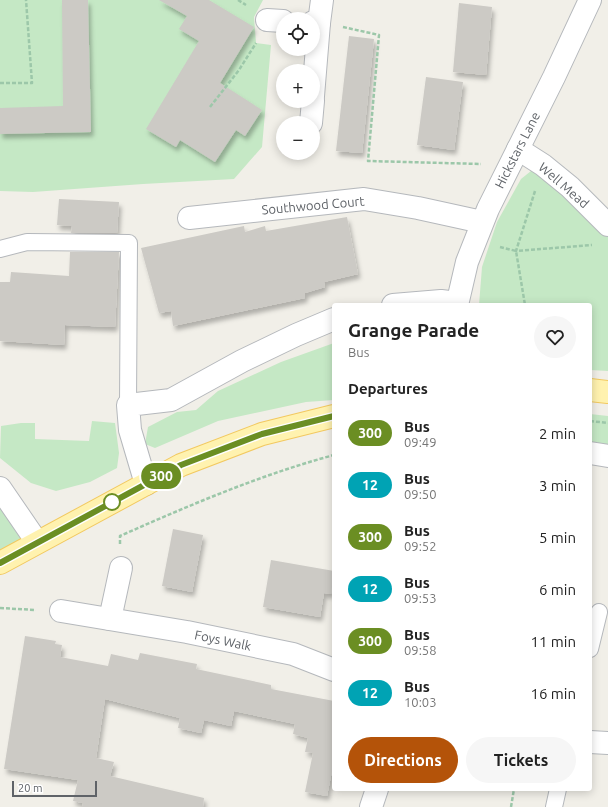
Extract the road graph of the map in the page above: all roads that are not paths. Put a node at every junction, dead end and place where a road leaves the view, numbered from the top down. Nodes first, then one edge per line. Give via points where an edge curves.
1 (322, 0) edge
2 (590, 0) edge
3 (319, 12) edge
4 (514, 156) junction
5 (190, 218) dead end
6 (608, 225) edge
7 (479, 232) junction
8 (0, 249) edge
9 (416, 303) edge
10 (452, 303) edge
11 (457, 303) edge
12 (332, 320) edge
13 (592, 390) edge
14 (608, 392) edge
15 (128, 405) junction
16 (332, 416) edge
17 (592, 453) edge
18 (608, 456) edge
19 (146, 484) junction
20 (0, 488) edge
21 (37, 542) junction
22 (0, 563) edge
23 (121, 568) road end
24 (61, 611) road end
25 (599, 612) dead end
26 (110, 619) junction
27 (592, 641) edge
28 (332, 669) edge
29 (592, 742) edge
30 (608, 743) edge
31 (376, 791) edge
32 (558, 791) edge
33 (371, 807) edge
34 (554, 807) edge

1 - 3 street
2 - 4 street, Hickstars Lane
4 - 6 street, Well Mead via 543,165
4 - 7 street, Hickstars Lane
5 - 7 street, Southwood Court via 364,199 418,208
7 - 11 street, Hickstars Lane via 467,262
8 - 15 lane via 27,242 130,243
9 - 10 street
12 - 15 street via 296,335 171,400
13 - 14 main road
15 - 19 street via 130,430
16 - 19 main road via 262,434 181,465
17 - 18 street
19 - 21 main road
20 - 21 street
21 - 22 main road
23 - 26 street
24 - 26 street, Foys Walk
25 - 27 lane
26 - 28 street, Foys Walk via 293,654
29 - 30 street
31 - 33 street
32 - 34 lane

